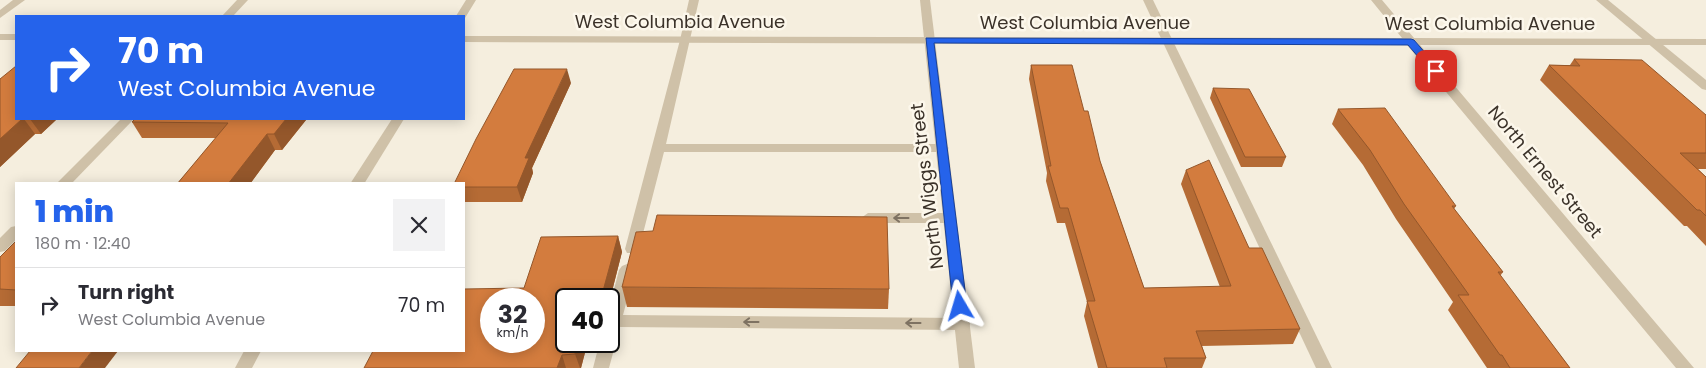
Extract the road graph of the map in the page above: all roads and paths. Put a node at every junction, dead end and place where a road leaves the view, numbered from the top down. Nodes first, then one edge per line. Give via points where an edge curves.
1 (20, 0) edge
2 (243, 0) edge
3 (471, 0) edge
4 (694, 0) edge
5 (924, 0) edge
6 (1148, 0) edge
7 (1376, 0) edge
8 (1601, 0) edge
9 (0, 15) edge
10 (228, 15) edge
11 (462, 15) edge
12 (0, 36) edge
13 (15, 37) edge
14 (465, 39) edge
15 (686, 40) junction
16 (929, 40) junction
17 (1168, 41) junction
18 (1411, 42) junction
19 (1653, 42) junction
20 (1706, 42) edge
21 (1706, 86) edge
22 (127, 120) edge
23 (397, 120) edge
24 (658, 148) junction
25 (942, 148) junction
26 (65, 182) edge
27 (358, 182) edge
28 (850, 218) edge
29 (950, 218) junction
30 (15, 232) edge
31 (0, 247) edge
32 (620, 298) edge
33 (620, 321) edge
34 (962, 324) junction
35 (252, 352) edge
36 (605, 353) edge
37 (243, 368) edge
38 (601, 368) edge
39 (967, 368) edge
40 (1324, 368) edge
41 (1686, 368) edge

1 - 9 street
2 - 10 street
3 - 11 street
4 - 15 street
5 - 16 street, North Wiggs Street
6 - 17 street
7 - 18 street, North Ernest Street
8 - 19 street
12 - 13 street
14 - 15 street, West Columbia Avenue
15 - 16 street, West Columbia Avenue
15 - 24 street
16 - 17 street, West Columbia Avenue
16 - 25 street, North Wiggs Street
17 - 18 street, West Columbia Avenue
17 - 40 street
18 - 19 street, West Columbia Avenue
18 - 41 street, North Ernest Street
19 - 20 street, West Columbia Avenue
19 - 21 street
22 - 26 street
23 - 27 street
24 - 25 street
24 - 32 street via 645,218
25 - 29 street, North Wiggs Street
29 -> 28 street
29 - 34 street, North Wiggs Street
30 - 31 street
34 -> 33 street
34 - 39 street, North Wiggs Street
35 - 37 street
36 - 38 street

